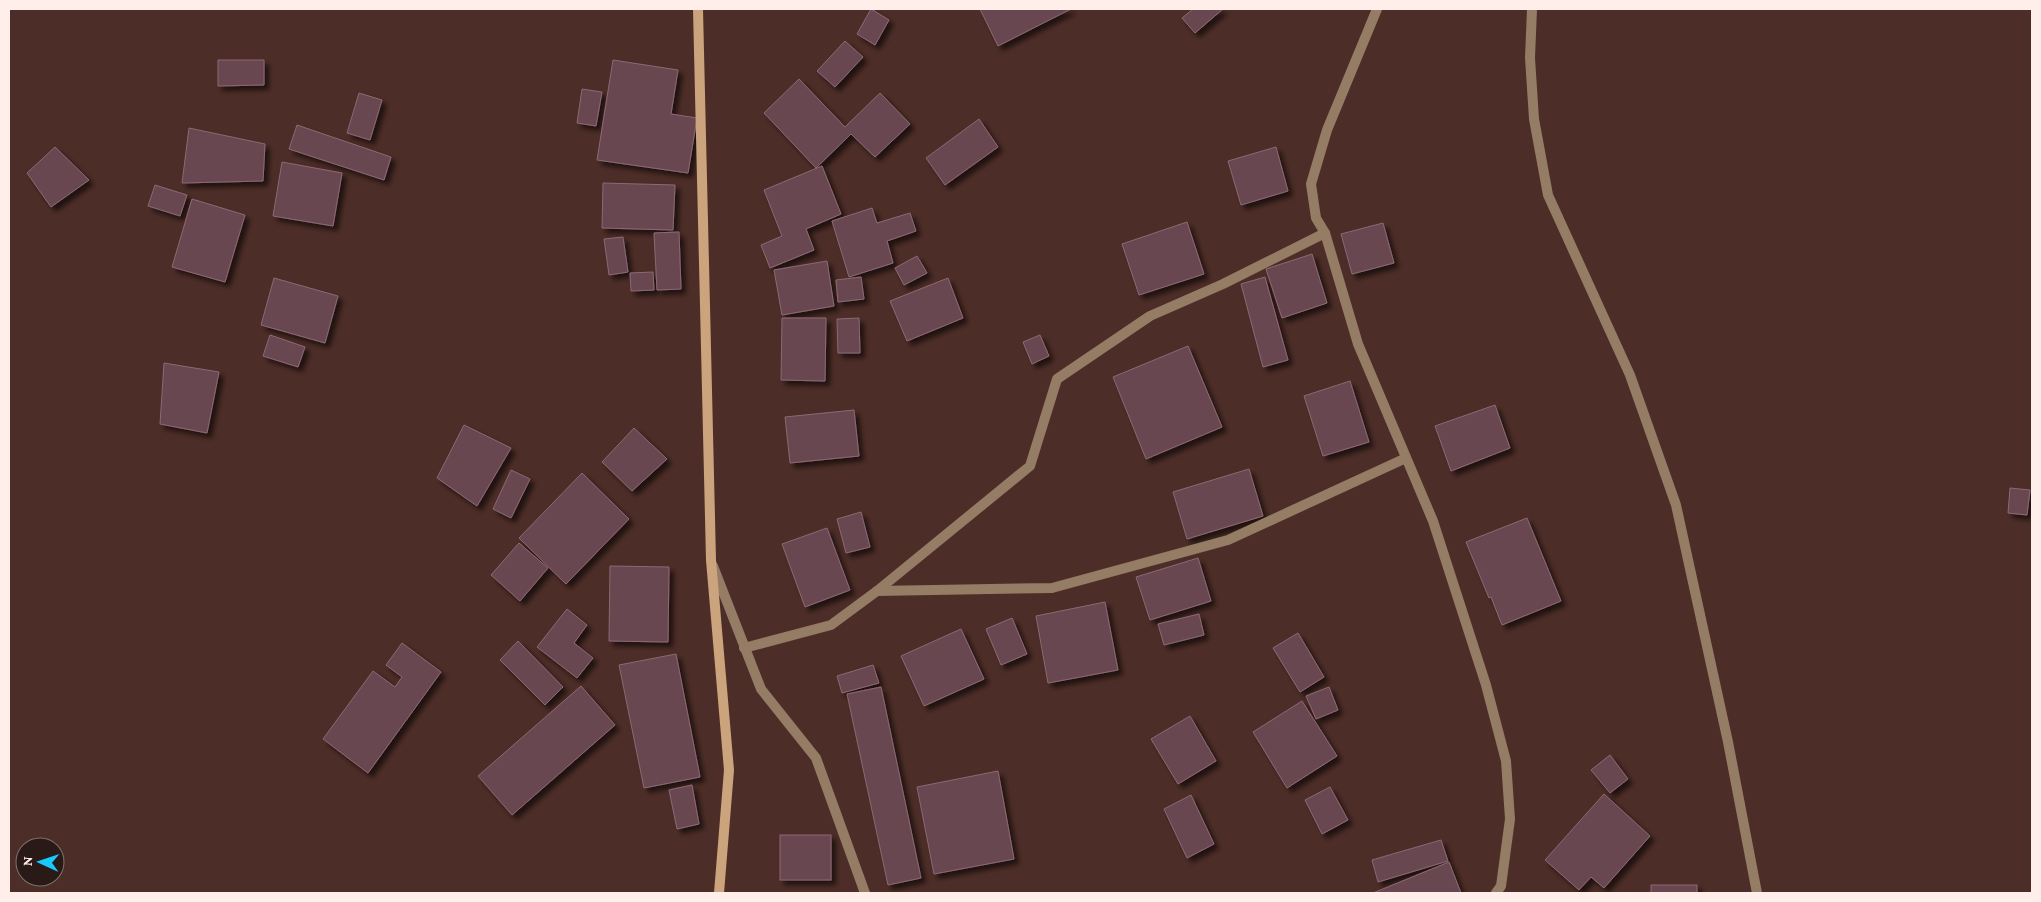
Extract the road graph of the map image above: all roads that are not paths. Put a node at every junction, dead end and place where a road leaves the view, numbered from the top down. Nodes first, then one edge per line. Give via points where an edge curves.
1 (698, 9) edge
2 (1377, 9) edge
3 (1532, 9) edge
4 (1325, 233) junction
5 (1406, 458) junction
6 (711, 560) junction
7 (877, 591) junction
8 (744, 648) junction
9 (719, 893) edge
10 (865, 893) edge
11 (1496, 893) edge
12 (1756, 893) edge

1 - 6 main road
2 - 4 street via 1330,121 1311,184 1316,218
3 - 12 street via 1530,58 1534,119 1548,195 1639,396 1676,505 1728,742
4 - 5 street via 1358,344
4 - 7 street via 1150,316 1057,379 1030,466
5 - 7 street via 1228,540 1052,588
5 - 11 street via 1436,530 1486,685 1506,761 1510,819 1501,886
6 - 8 street
6 - 9 main road via 729,770
7 - 8 street via 831,624
8 - 10 street via 761,689 816,758

